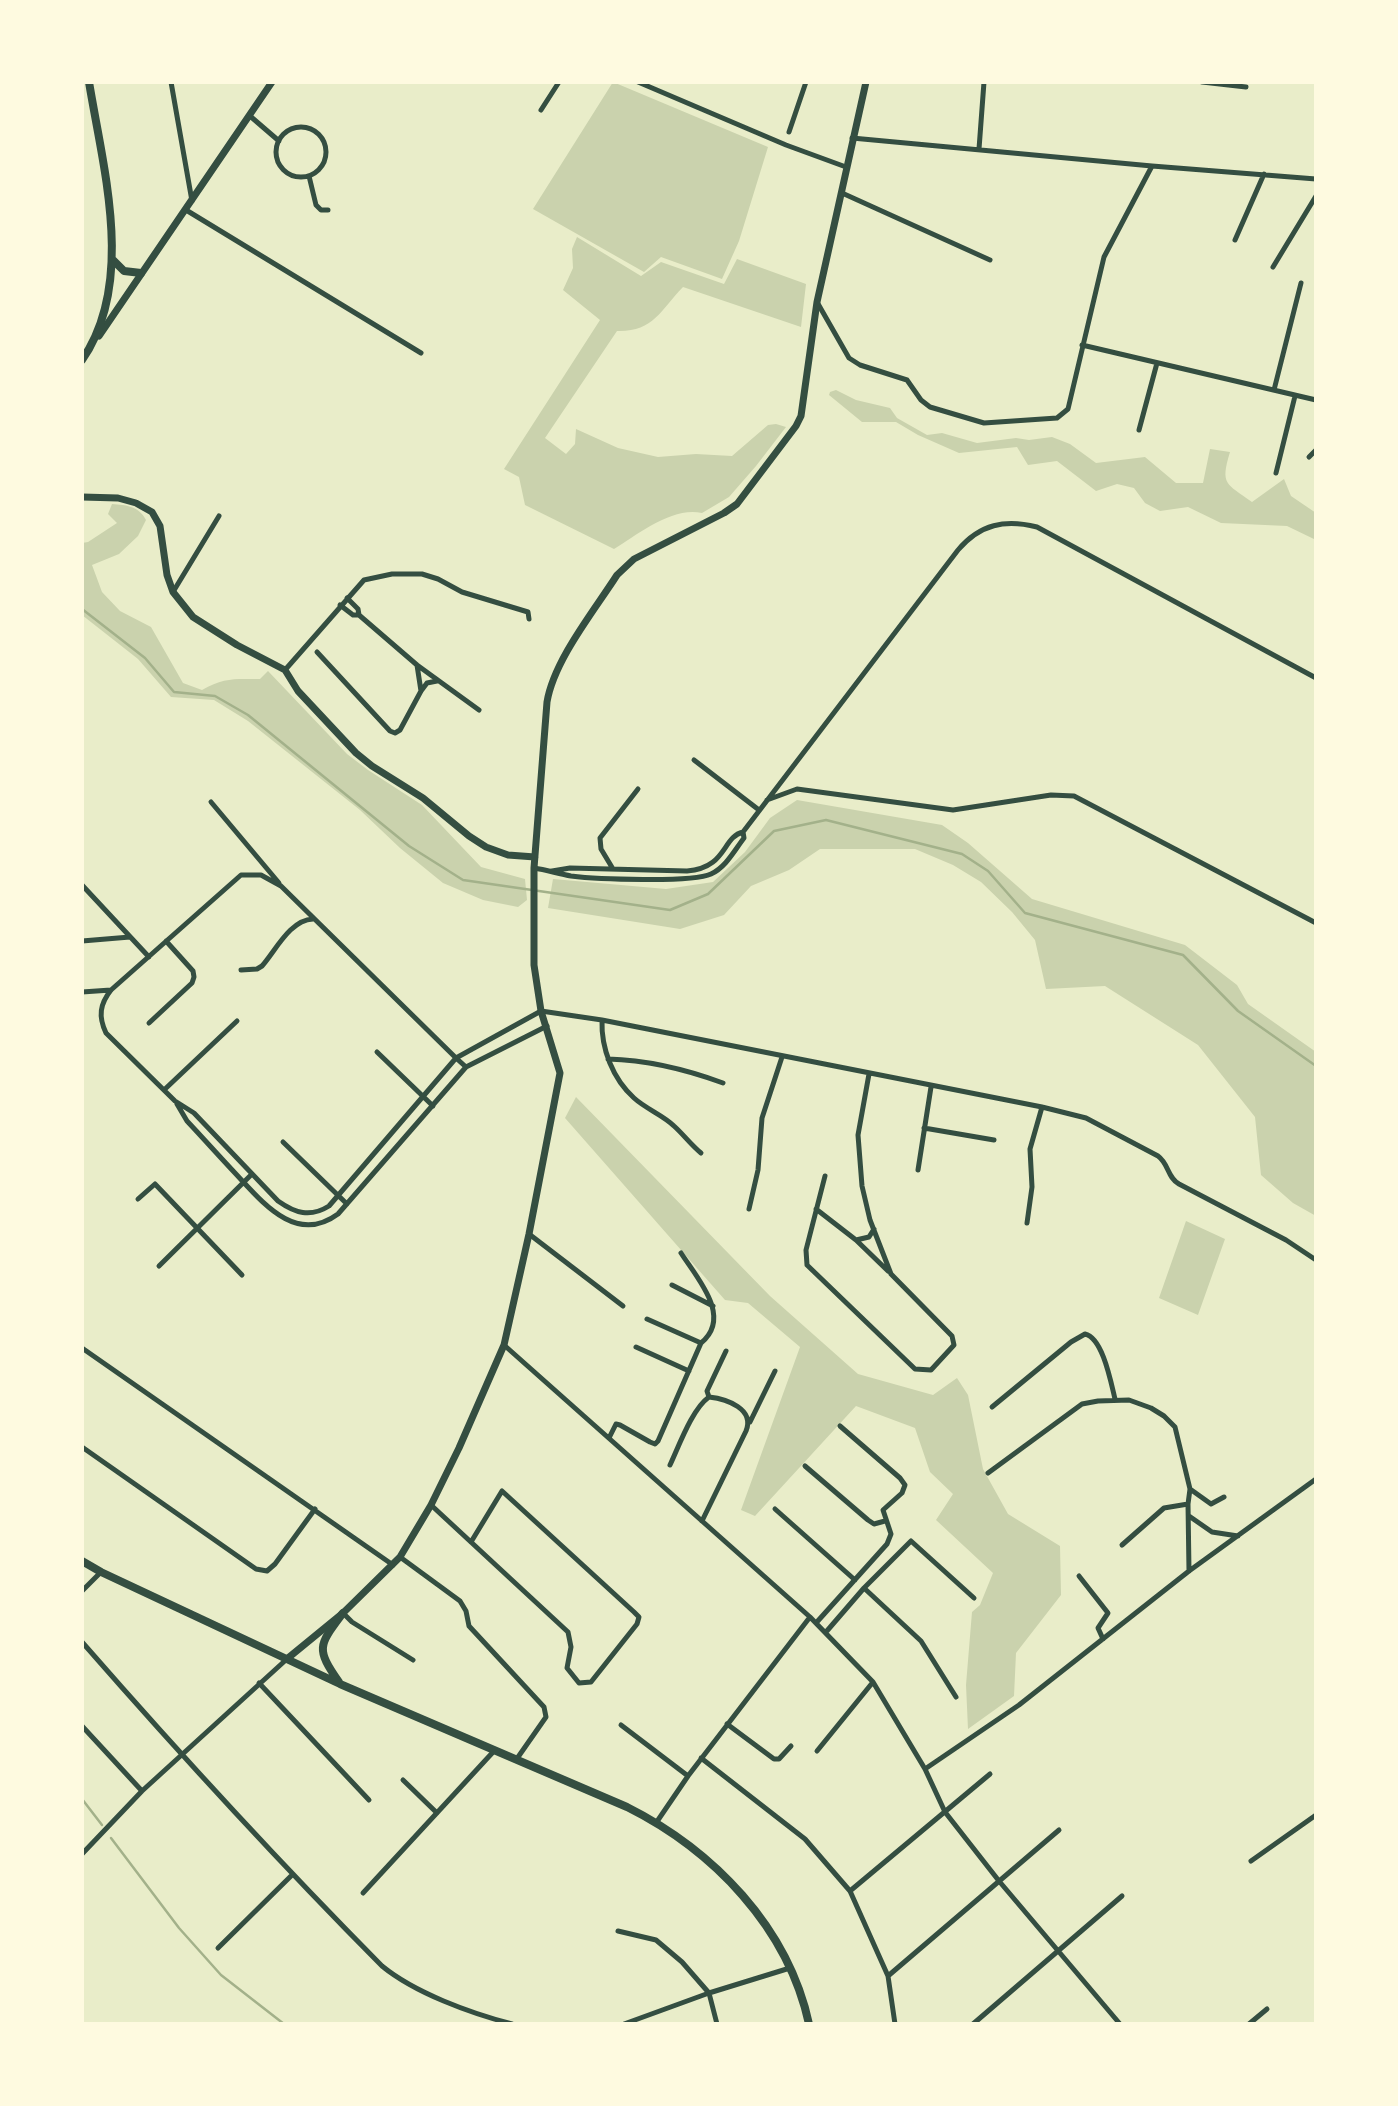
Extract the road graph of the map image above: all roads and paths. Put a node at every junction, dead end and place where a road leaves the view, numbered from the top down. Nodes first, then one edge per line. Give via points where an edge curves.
1 (89, 82) edge
2 (171, 82) edge
3 (272, 82) edge
4 (559, 82) edge
5 (638, 82) edge
6 (806, 82) edge
7 (866, 82) edge
8 (984, 82) edge
9 (1202, 82) edge
10 (1246, 87) dead end
11 (541, 110) dead end
12 (250, 116) junction
13 (789, 132) dead end
14 (852, 138) junction
15 (279, 141) junction
16 (979, 149) junction
17 (1152, 166) junction
18 (846, 167) junction
19 (1264, 174) junction
20 (309, 176) junction
21 (1316, 179) edge
22 (842, 193) junction
23 (1316, 196) edge
24 (192, 201) junction
25 (186, 209) junction
26 (328, 210) dead end
27 (1235, 240) dead end
28 (112, 259) junction
29 (990, 260) dead end
30 (1273, 267) dead end
31 (141, 273) junction
32 (1301, 283) dead end
33 (817, 302) junction
34 (1082, 345) junction
35 (421, 353) dead end
36 (84, 358) edge
37 (1157, 363) junction
38 (1274, 390) junction
39 (1295, 396) junction
40 (1316, 400) edge
41 (1139, 430) dead end
42 (1316, 450) edge
43 (1309, 457) dead end
44 (1276, 473) dead end
45 (82, 497) edge
46 (219, 516) dead end
47 (173, 592) junction
48 (346, 598) junction
49 (340, 605) junction
50 (359, 615) junction
51 (529, 619) dead end
52 (317, 652) dead end
53 (417, 665) junction
54 (285, 670) junction
55 (1316, 678) edge
56 (439, 681) junction
57 (421, 691) junction
58 (479, 710) dead end
59 (694, 760) dead end
60 (638, 789) dead end
61 (766, 801) junction
62 (211, 802) dead end
63 (759, 810) junction
64 (743, 832) junction
65 (535, 857) junction
66 (534, 869) junction
67 (613, 869) junction
68 (552, 870) junction
69 (281, 886) junction
70 (84, 888) edge
71 (313, 919) junction
72 (1316, 923) edge
73 (131, 937) junction
74 (82, 941) edge
75 (166, 941) junction
76 (149, 957) junction
77 (241, 970) dead end
78 (111, 990) junction
79 (82, 992) edge
80 (541, 1011) junction
81 (602, 1020) junction
82 (237, 1021) dead end
83 (149, 1023) dead end
84 (547, 1025) junction
85 (377, 1052) dead end
86 (782, 1057) junction
87 (456, 1058) junction
88 (608, 1059) junction
89 (466, 1068) junction
90 (869, 1074) junction
91 (723, 1083) dead end
92 (931, 1087) junction
93 (164, 1090) junction
94 (423, 1097) junction
95 (175, 1101) junction
96 (433, 1105) junction
97 (1042, 1107) junction
98 (924, 1128) junction
99 (994, 1140) dead end
100 (283, 1142) dead end
101 (378, 1149) junction
102 (231, 1152) junction
103 (701, 1153) dead end
104 (388, 1157) junction
105 (222, 1159) junction
106 (918, 1170) dead end
107 (252, 1174) junction
108 (825, 1176) dead end
109 (243, 1181) junction
110 (338, 1196) junction
111 (138, 1199) dead end
112 (347, 1204) junction
113 (749, 1209) dead end
114 (816, 1209) junction
115 (1027, 1223) dead end
116 (196, 1228) junction
117 (874, 1229) junction
118 (529, 1234) junction
119 (856, 1240) junction
120 (681, 1253) dead end
121 (1316, 1260) edge
122 (159, 1266) dead end
123 (891, 1274) junction
124 (242, 1275) dead end
125 (672, 1285) dead end
126 (622, 1306) dead end
127 (713, 1306) junction
128 (647, 1319) dead end
129 (701, 1343) junction
130 (504, 1345) junction
131 (636, 1347) dead end
132 (82, 1348) edge
133 (726, 1351) dead end
134 (689, 1371) junction
135 (775, 1371) dead end
136 (709, 1397) junction
137 (1115, 1399) junction
138 (992, 1407) dead end
139 (750, 1422) junction
140 (840, 1426) dead end
141 (608, 1438) junction
142 (82, 1447) edge
143 (670, 1465) dead end
144 (805, 1466) dead end
145 (988, 1473) dead end
146 (1316, 1479) edge
147 (1190, 1489) junction
148 (1224, 1497) dead end
149 (1188, 1504) junction
150 (431, 1505) junction
151 (315, 1509) junction
152 (775, 1509) dead end
153 (1189, 1516) junction
154 (702, 1521) junction
155 (886, 1521) junction
156 (1238, 1535) junction
157 (471, 1542) junction
158 (1122, 1545) dead end
159 (400, 1557) junction
160 (82, 1561) edge
161 (393, 1565) junction
162 (1189, 1571) junction
163 (102, 1572) junction
164 (1079, 1576) dead end
165 (855, 1580) junction
166 (864, 1588) junction
167 (82, 1591) edge
168 (974, 1598) dead end
169 (343, 1614) junction
170 (810, 1617) junction
171 (816, 1623) junction
172 (826, 1632) junction
173 (1103, 1639) junction
174 (82, 1642) edge
175 (288, 1658) junction
176 (413, 1660) dead end
177 (873, 1682) junction
178 (259, 1683) junction
179 (340, 1684) junction
180 (956, 1697) dead end
181 (727, 1724) junction
182 (82, 1726) edge
183 (621, 1726) dead end
184 (791, 1746) dead end
185 (494, 1751) junction
186 (817, 1751) dead end
187 (181, 1756) junction
188 (701, 1758) junction
189 (516, 1760) junction
190 (925, 1769) junction
191 (990, 1774) dead end
192 (688, 1776) junction
193 (403, 1780) dead end
194 (142, 1791) junction
195 (369, 1800) dead end
196 (945, 1812) junction
197 (437, 1813) junction
198 (1316, 1815) edge
199 (656, 1823) junction
200 (1059, 1830) dead end
201 (82, 1854) edge
202 (1251, 1861) dead end
203 (292, 1875) junction
204 (999, 1881) junction
205 (850, 1891) junction
206 (363, 1893) dead end
207 (1122, 1896) dead end
208 (618, 1931) dead end
209 (218, 1948) dead end
210 (1058, 1951) junction
211 (790, 1968) junction
212 (888, 1976) junction
213 (709, 1993) junction
214 (1267, 2010) dead end
215 (512, 2024) edge
216 (624, 2024) edge
217 (717, 2024) edge
218 (809, 2024) edge
219 (895, 2024) edge
220 (973, 2024) edge
221 (1119, 2024) edge
222 (1249, 2024) edge

1 - 28 main road via 109,206
2 - 24 street
3 - 12 street
4 - 11 street
5 - 18 street
6 - 13 street
7 - 14 street
8 - 16 street
9 - 10 street
12 - 15 street
12 - 24 street
14 - 16 street
14 - 18 street
15 - 20 street via 276,149 281,166 295,176
15 - 20 street via 300,127 317,132 326,156 317,172
16 - 17 street
17 - 19 street
17 - 34 street via 1105,252
18 - 22 street
19 - 21 street
19 - 27 street
20 - 26 street via 316,205
22 - 29 street
22 - 33 street
23 - 30 street
24 - 25 street
25 - 31 street
25 - 35 street
28 - 31 main road via 124,271
28 - 36 main road via 104,309
31 - 36 street
32 - 38 street
33 - 34 street via 853,361 907,380 930,407 984,423 1063,415
33 - 65 street via 801,416 788,436 737,504 634,559 617,575 559,666 548,702
34 - 37 street
37 - 38 street
37 - 41 street
38 - 39 street
39 - 40 street
39 - 44 street
42 - 43 street
45 - 47 street via 118,498 152,512 160,526
46 - 47 street
47 - 54 street via 193,617
48 - 49 street
48 - 50 street
48 - 51 street via 364,580 391,574 422,575 528,612
49 - 50 street
49 - 54 street
50 - 53 street
52 - 57 street via 395,733
53 - 56 street
53 - 57 street
54 - 65 street via 335,733 372,766 424,798 486,847
55 - 61 street via 1037,527 1003,523 978,531 958,550
56 - 57 street via 427,682
56 - 58 street
59 - 63 street
60 - 67 street via 600,838
61 - 63 street
61 - 72 street via 797,789 953,810 1051,795 1074,796
62 - 69 street
63 - 64 street
64 - 67 street via 737,833 713,863 698,870
64 - 68 street via 744,838 725,863 701,877 570,876
65 - 66 street
66 - 68 street
66 - 80 street via 534,965
67 - 68 street
69 - 71 street
69 - 75 street via 261,875 241,875
70 - 73 street
71 - 77 street via 295,925 262,966
71 - 87 street
73 - 74 street
73 - 76 street
75 - 76 street
75 - 83 street via 194,977
76 - 78 street
78 - 79 street
78 - 93 street via 101,1006 106,1033
80 - 81 street
80 - 84 street
80 - 87 street
81 - 86 street
81 - 88 street
82 - 93 street
84 - 89 street
84 - 118 street via 560,1073
85 - 94 street
86 - 90 street
86 - 113 street via 762,1118
87 - 89 street
87 - 94 street
88 - 91 street via 654,1063
88 - 103 street via 635,1098 674,1125
89 - 96 street
90 - 92 street
90 - 117 street via 859,1151 862,1186
92 - 97 street
92 - 98 street
93 - 95 street
94 - 96 street
94 - 101 street
95 - 102 street via 194,1113
95 - 105 street
96 - 104 street
97 - 115 street via 1030,1149 1032,1187
97 - 121 street via 1086,1118 1158,1156 1173,1180
98 - 99 street
98 - 106 street
100 - 110 street
101 - 104 street
101 - 110 street
102 - 105 street
102 - 107 street
104 - 112 street
105 - 109 street
107 - 109 street
107 - 110 street via 292,1211 320,1211
108 - 114 street
109 - 112 street via 270,1209 302,1225 326,1223
109 - 116 street
110 - 112 street
111 - 116 street via 155,1184
114 - 119 street
114 - 123 street via 807,1265 915,1369 931,1370 954,1345 952,1336
116 - 122 street
116 - 124 street
117 - 119 street via 869,1237
117 - 123 street
118 - 126 street
118 - 130 street
119 - 123 street
120 - 127 street
125 - 127 street
127 - 129 street via 710,1333
128 - 129 street
129 - 134 street
130 - 141 street
130 - 150 street
131 - 134 street
132 - 151 street
133 - 136 street via 707,1391
134 - 141 street via 655,1444 616,1424
135 - 139 street
136 - 139 street via 738,1407
136 - 143 street via 694,1415
137 - 138 street via 1098,1345 1085,1334
137 - 145 street via 1082,1404
137 - 147 street via 1151,1408 1175,1427
139 - 154 street
140 - 155 street via 905,1485 883,1510
141 - 154 street
142 - 151 street via 256,1569 267,1571 275,1564
144 - 155 street via 868,1520 874,1524
146 - 156 street
147 - 148 street via 1211,1504
147 - 149 street
149 - 153 street
149 - 158 street via 1164,1508
150 - 157 street
150 - 159 street
151 - 161 street
152 - 165 street
153 - 156 street via 1212,1532
153 - 162 street
154 - 170 street
155 - 165 street via 891,1534 887,1544
156 - 162 street
157 - 157 street via 568,1632 567,1668 579,1683 591,1682 637,1624 639,1617 502,1491
159 - 161 street
159 - 189 street via 460,1601 469,1626 544,1707 546,1717
160 - 163 main road
161 - 169 street
162 - 173 street
163 - 167 street
163 - 175 main road
164 - 173 street via 1108,1613 1098,1628
165 - 171 street
166 - 168 street via 911,1541
166 - 172 street
166 - 180 street via 921,1642
169 - 175 street
169 - 176 street
169 - 179 main road via 323,1646 325,1663
170 - 171 street
170 - 181 street
171 - 172 street
172 - 177 street
173 - 190 street via 1019,1705
174 - 187 street
175 - 178 street
175 - 179 main road
177 - 186 street
177 - 190 street
178 - 187 street
178 - 195 street
179 - 185 main road
181 - 184 street via 774,1759
181 - 188 street
182 - 194 street
183 - 192 street
185 - 189 main road
185 - 197 street
187 - 194 street
187 - 203 street
188 - 192 street
188 - 205 street via 805,1839
189 - 199 main road
190 - 196 street
191 - 196 street
192 - 199 street
193 - 197 street
194 - 201 street
196 - 204 street
196 - 205 street
197 - 206 street
198 - 202 street
199 - 211 main road via 732,1883
200 - 204 street
203 - 209 street
203 - 215 street via 394,1976
204 - 210 street
204 - 212 street
205 - 212 street
207 - 210 street
208 - 213 street via 656,1940
210 - 220 street
210 - 221 street
211 - 213 street
211 - 218 main road
212 - 219 street
213 - 216 street
213 - 217 street
214 - 222 street

